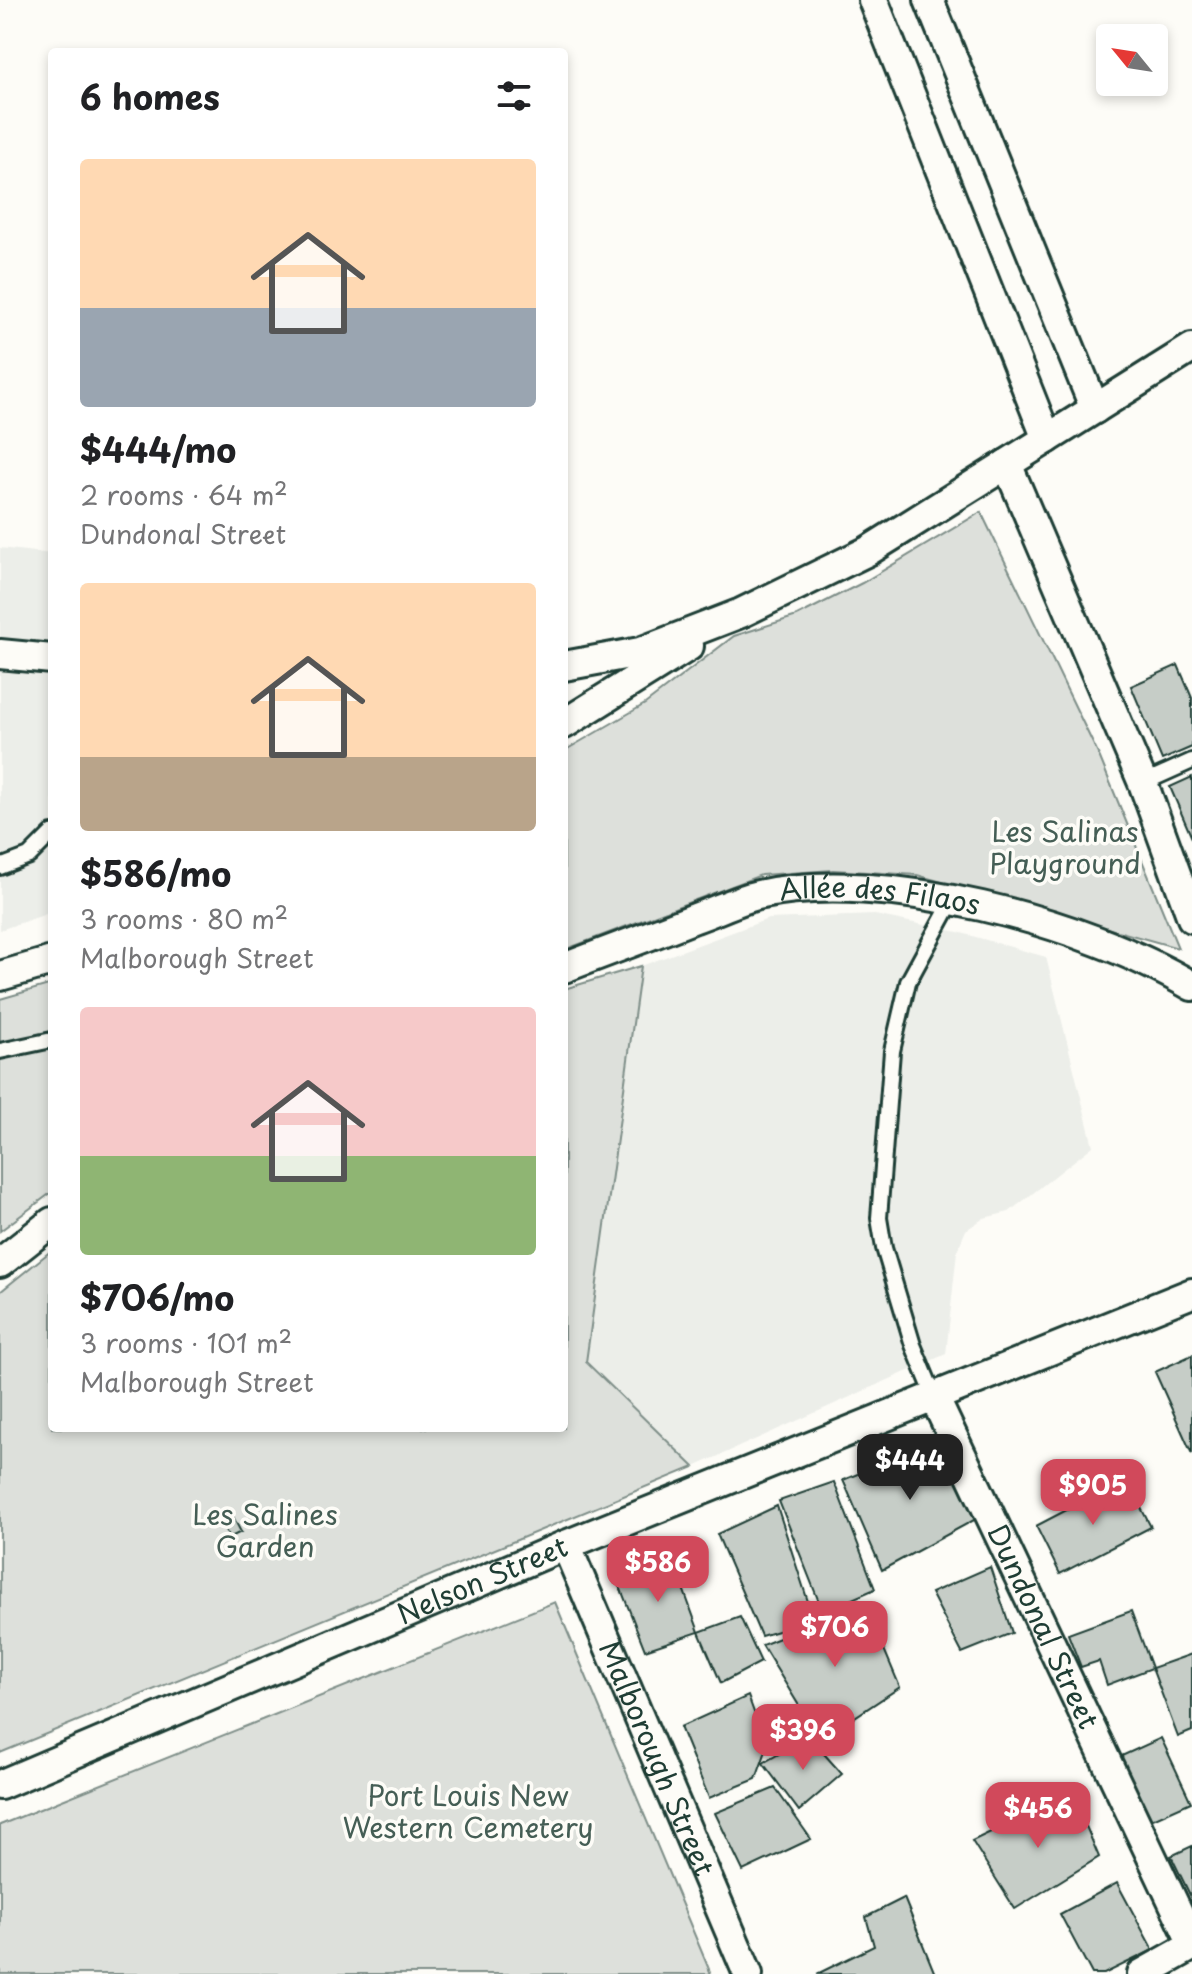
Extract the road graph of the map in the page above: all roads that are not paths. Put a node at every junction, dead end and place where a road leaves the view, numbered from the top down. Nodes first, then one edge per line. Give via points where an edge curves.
1 (873, 0) edge
2 (929, 0) edge
3 (1192, 348) edge
4 (1095, 409) junction
5 (1047, 439) junction
6 (1007, 464) junction
7 (741, 613) junction
8 (0, 654) edge
9 (48, 659) edge
10 (568, 665) edge
11 (568, 721) edge
12 (1192, 761) edge
13 (1143, 783) junction
14 (48, 837) edge
15 (0, 867) edge
16 (952, 901) junction
17 (1192, 918) edge
18 (48, 962) edge
19 (568, 966) edge
20 (0, 976) edge
21 (1192, 986) edge
22 (48, 1041) edge
23 (0, 1051) edge
24 (48, 1225) edge
25 (0, 1263) edge
26 (1192, 1293) edge
27 (935, 1399) junction
28 (566, 1545) junction
29 (0, 1785) edge
30 (1192, 1944) edge
31 (748, 1974) edge
32 (1142, 1974) edge

1 - 5 street
2 - 4 street
3 - 4 street
4 - 5 street
5 - 6 street
6 - 7 street via 868,551
6 - 13 street
7 - 10 street via 640,652
7 - 11 street
8 - 9 street
12 - 13 lane
13 - 17 street
14 - 15 lane via 29,856
16 - 19 street, Allée des Filaos via 858,886 758,895
16 - 21 street, Allée des Filaos via 1079,934 1156,965
16 - 27 lane via 908,982 892,1051 879,1218 913,1345
18 - 20 street
22 - 23 lane
24 - 25 street
26 - 27 street, Nelson Street
27 - 28 street, Nelson Street
27 - 30 street, Dundonal Street
28 - 29 street, Nelson Street
28 - 31 street, Malborough Street
30 - 32 street

